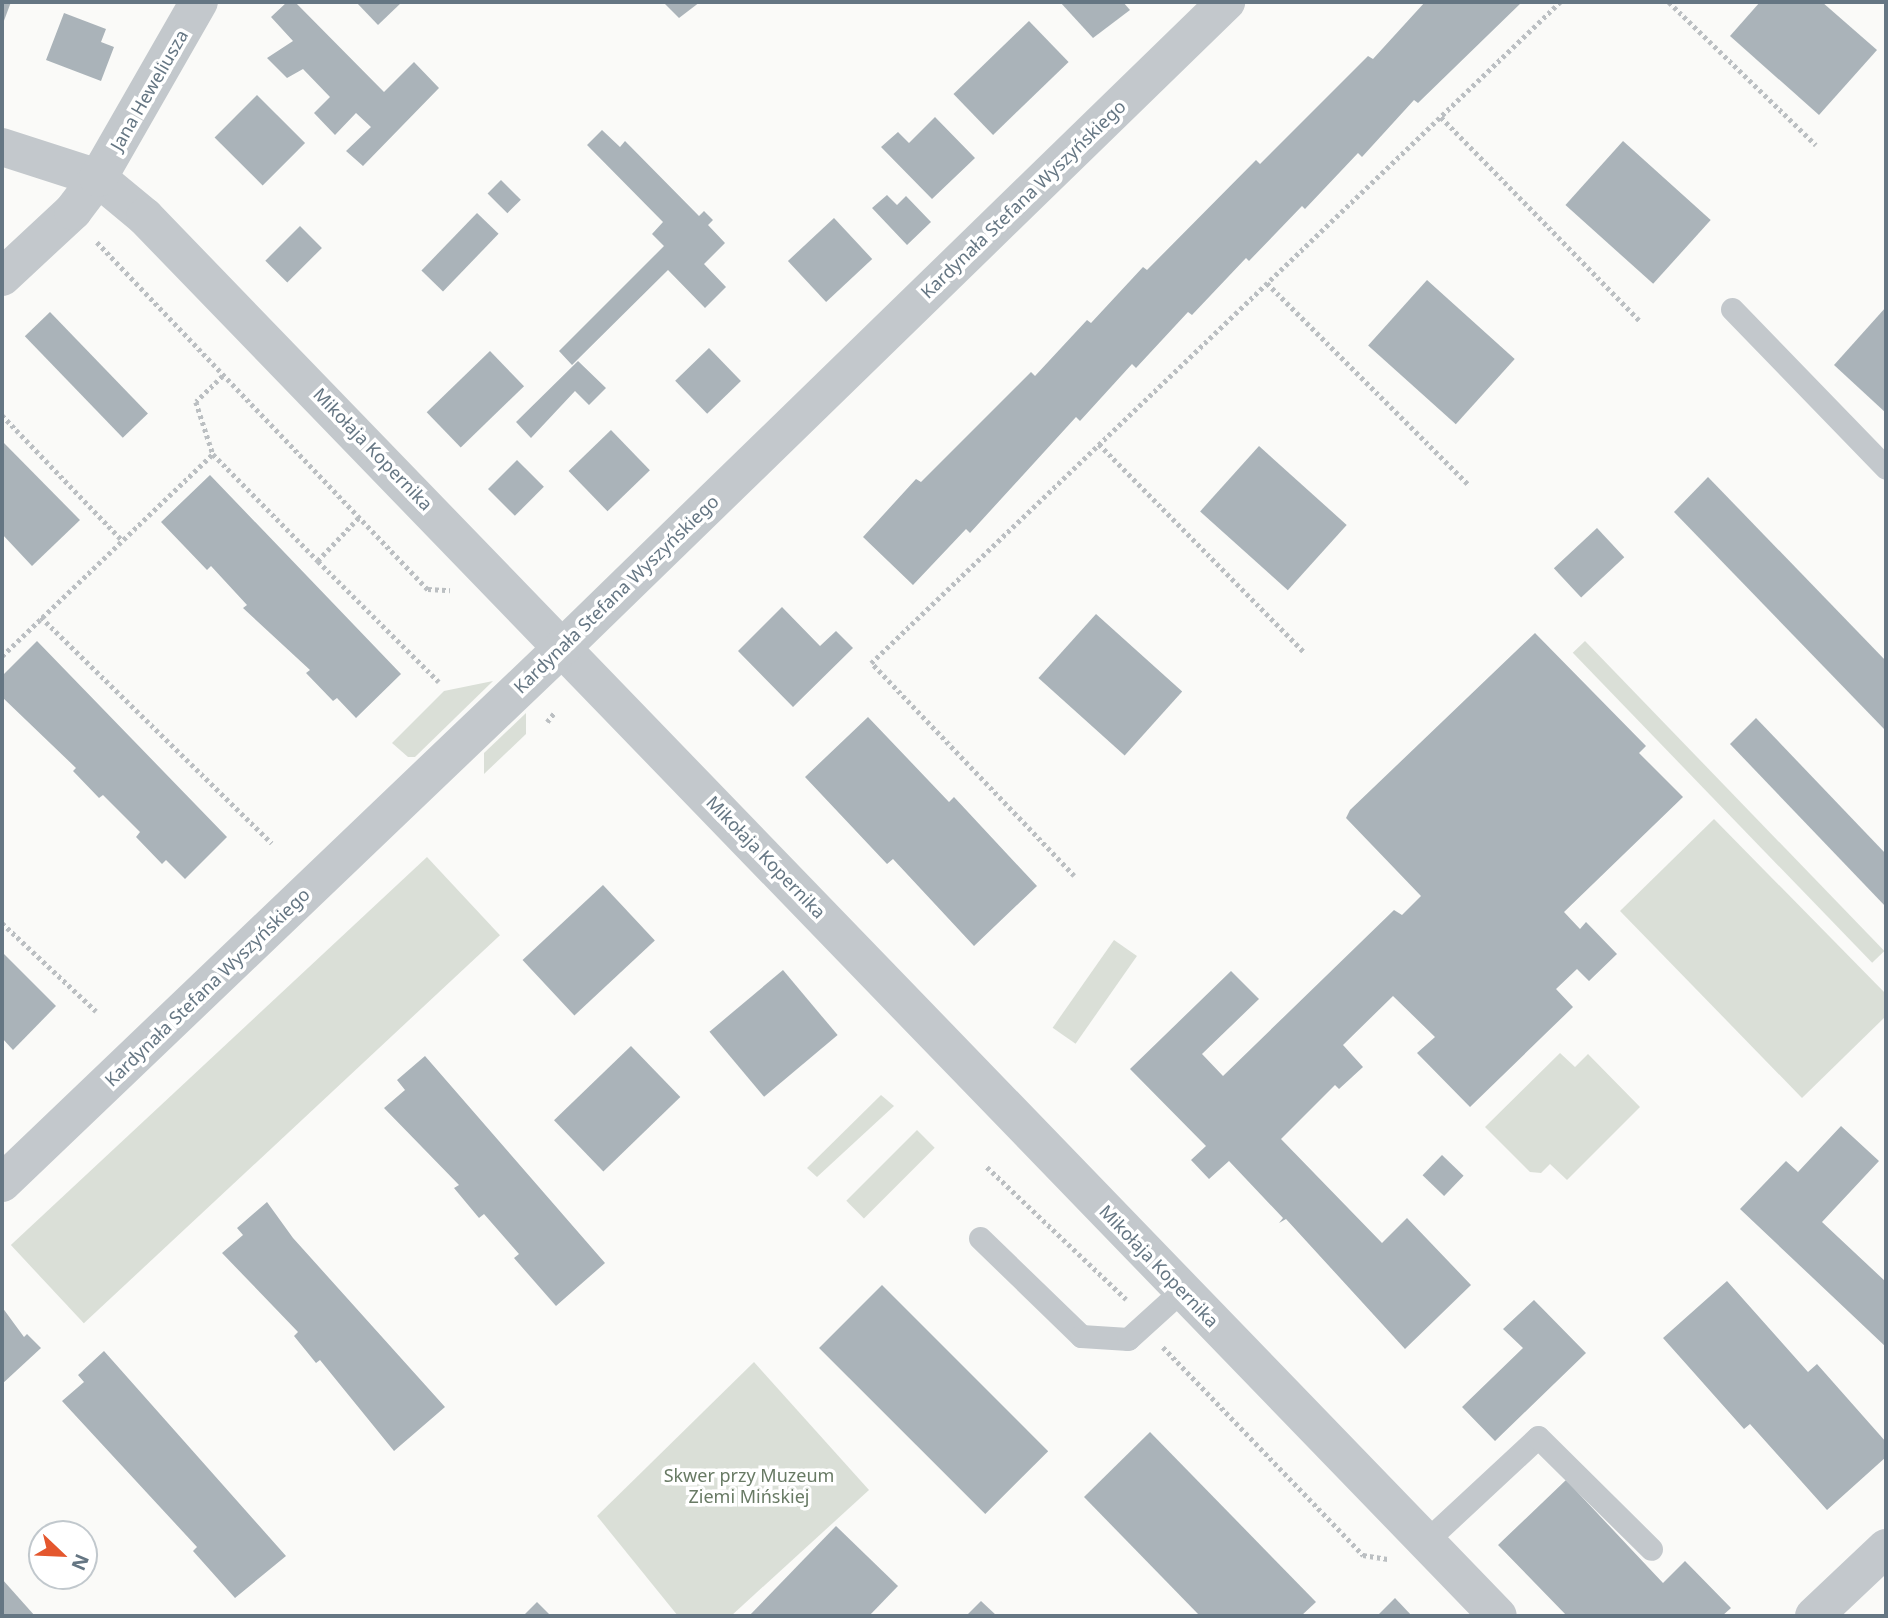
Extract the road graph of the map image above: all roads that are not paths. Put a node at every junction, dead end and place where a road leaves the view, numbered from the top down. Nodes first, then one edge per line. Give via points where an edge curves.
1 (199, 2) edge
2 (1226, 2) edge
3 (2, 146) edge
4 (98, 178) junction
5 (2, 277) edge
6 (1732, 309) dead end
7 (1886, 468) edge
8 (564, 646) junction
9 (2, 1183) edge
10 (980, 1238) dead end
11 (1181, 1290) junction
12 (1886, 1548) edge
13 (1651, 1549) dead end
14 (1411, 1551) junction
15 (1498, 1616) edge
16 (1814, 1616) edge

1 - 4 street, Jana Heweliusza
2 - 8 street, Kardynała Stefana Wyszyńskiego
3 - 4 street, Mikołaja Kopernika
4 - 5 street, Jana Heweliusza via 73,211
4 - 8 street, Mikołaja Kopernika via 154,227
6 - 7 lane
8 - 9 street, Kardynała Stefana Wyszyńskiego
8 - 11 street, Mikołaja Kopernika
10 - 11 lane via 1081,1336 1128,1339
11 - 14 street, Mikołaja Kopernika
12 - 16 street
13 - 14 lane via 1538,1437
14 - 15 street, Mikołaja Kopernika

